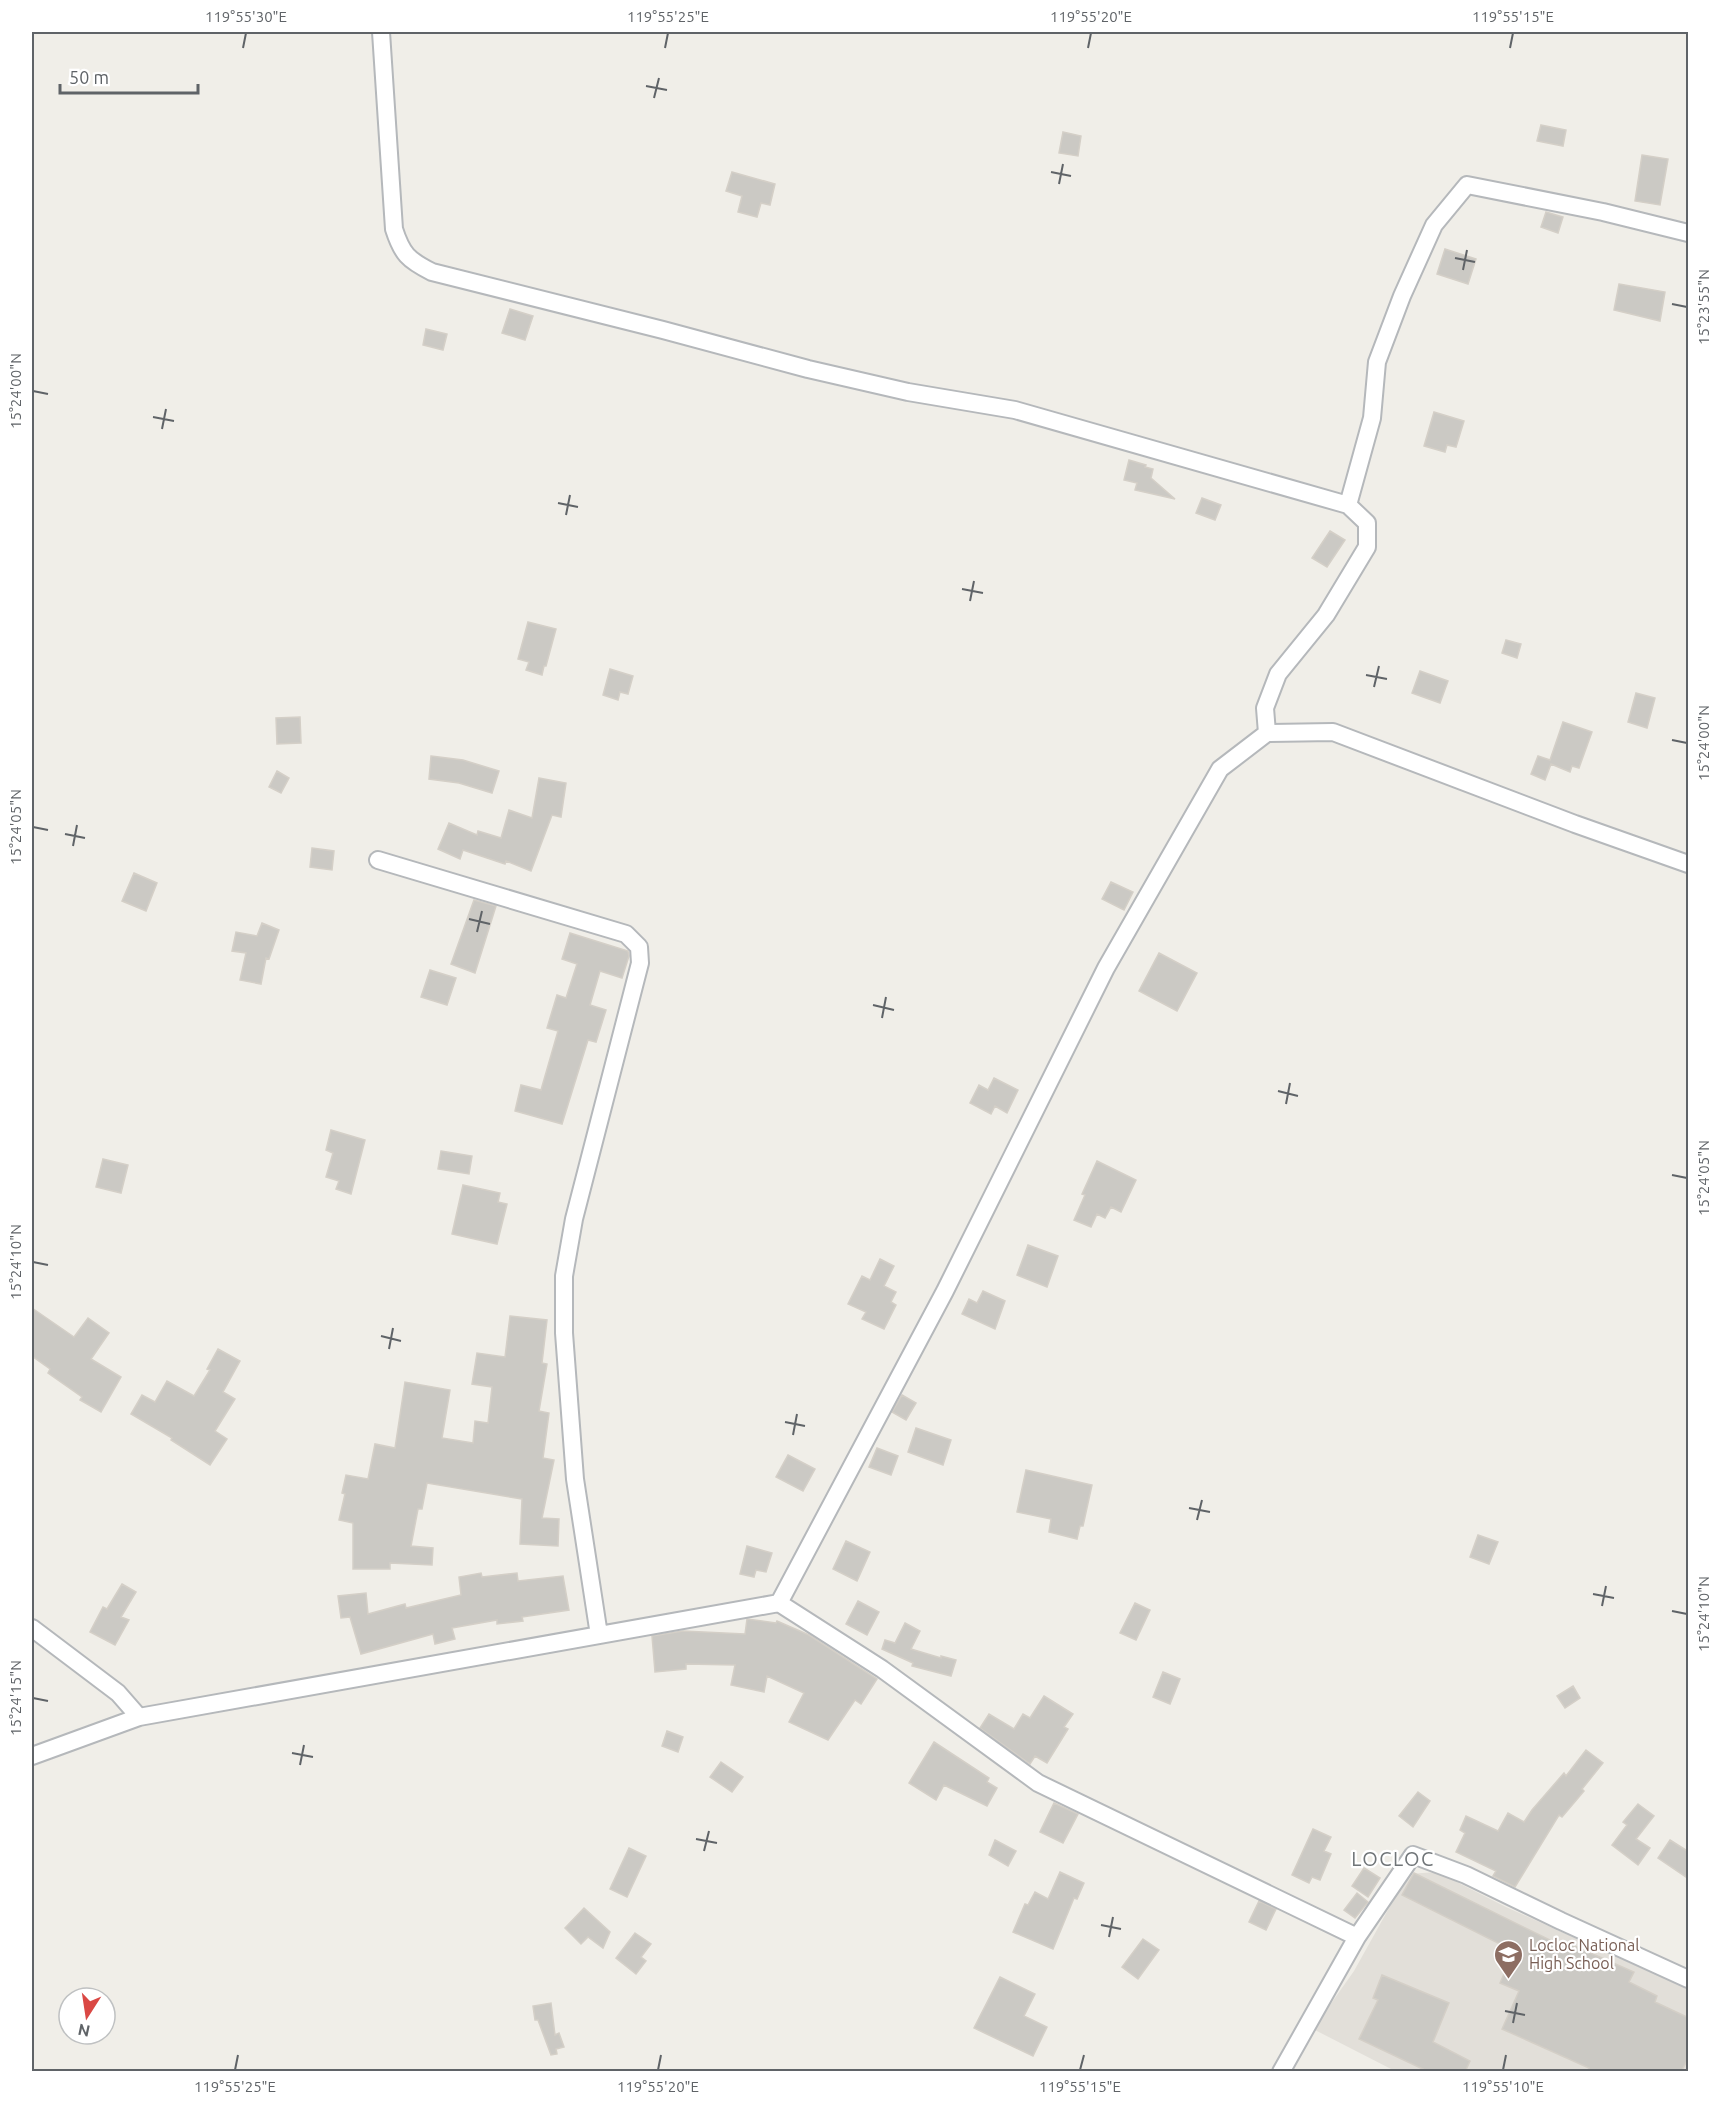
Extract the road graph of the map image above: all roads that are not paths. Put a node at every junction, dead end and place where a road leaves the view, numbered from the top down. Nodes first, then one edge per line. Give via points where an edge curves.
1 (381, 32) edge
2 (1689, 233) edge
3 (1348, 505) junction
4 (1267, 733) junction
5 (378, 860) dead end
6 (1689, 864) edge
7 (779, 1603) junction
8 (32, 1628) edge
9 (599, 1635) junction
10 (139, 1717) junction
11 (32, 1756) edge
12 (1357, 1937) junction
13 (1689, 1979) edge
14 (1281, 2072) edge

1 - 3 street via 394,229 400,248 411,261 432,272 808,369 908,392 1014,410
2 - 3 street via 1467,185 1434,225 1377,362 1372,418
3 - 4 street via 1367,523 1367,547 1326,615 1278,674 1265,708
4 - 6 street via 1333,732
4 - 7 street via 1220,769 1106,968 945,1291
5 - 9 street via 626,934 639,947 640,963 574,1219 564,1276 564,1333 575,1479
7 - 9 street
7 - 12 street via 882,1669 1038,1783
8 - 10 street via 118,1693
9 - 10 street
10 - 11 street
12 - 13 street via 1413,1855 1466,1875
12 - 14 street

